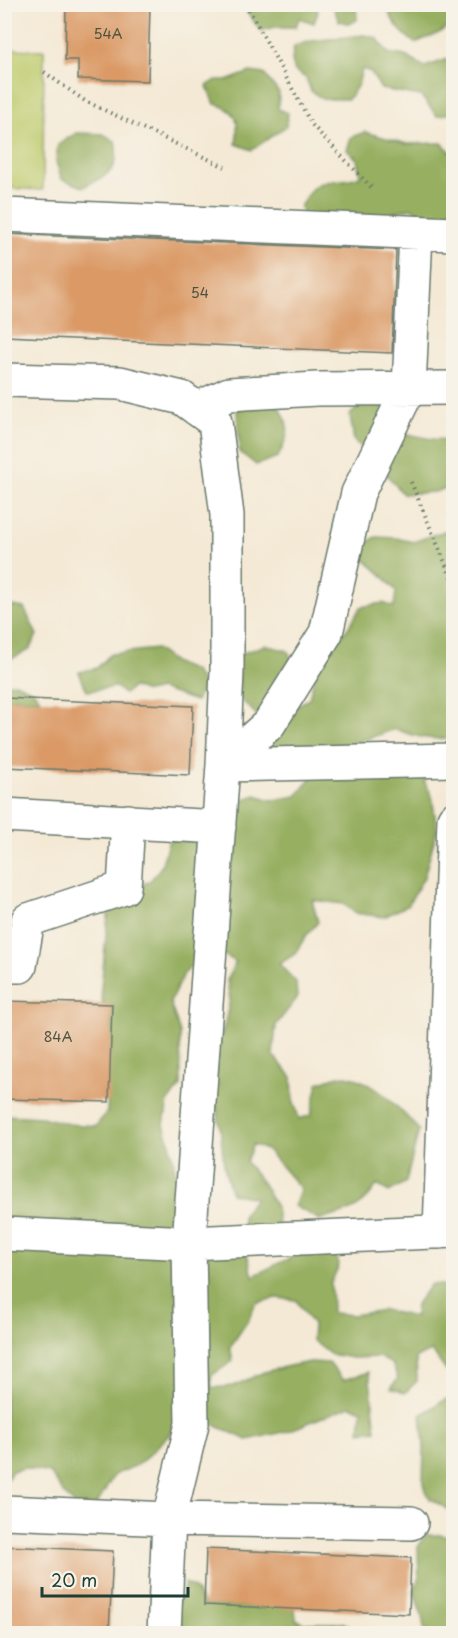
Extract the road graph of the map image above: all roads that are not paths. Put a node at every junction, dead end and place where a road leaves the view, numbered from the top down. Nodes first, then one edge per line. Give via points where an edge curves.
1 (4, 215) edge
2 (416, 233) junction
3 (453, 234) edge
4 (4, 381) edge
5 (409, 388) junction
6 (453, 388) edge
7 (197, 409) junction
8 (453, 760) edge
9 (223, 765) junction
10 (4, 815) edge
11 (453, 819) edge
12 (128, 821) junction
13 (219, 826) junction
14 (4, 966) edge
15 (447, 1232) edge
16 (4, 1234) edge
17 (189, 1243) junction
18 (4, 1512) edge
19 (169, 1519) junction
20 (411, 1523) dead end
21 (164, 1634) edge

1 - 2 lane
2 - 3 lane
2 - 5 lane
4 - 7 lane via 120,384 182,398
5 - 6 lane
5 - 7 lane via 228,394
5 - 9 lane via 358,493 326,633 268,724
7 - 9 lane via 215,422 227,515
8 - 9 lane
9 - 13 lane
10 - 12 lane
11 - 15 lane
12 - 13 lane
12 - 14 lane via 124,888 28,920 20,966
13 - 17 lane
15 - 17 lane
16 - 17 lane
17 - 19 lane via 192,1424
18 - 19 lane
19 - 20 lane
19 - 21 lane

